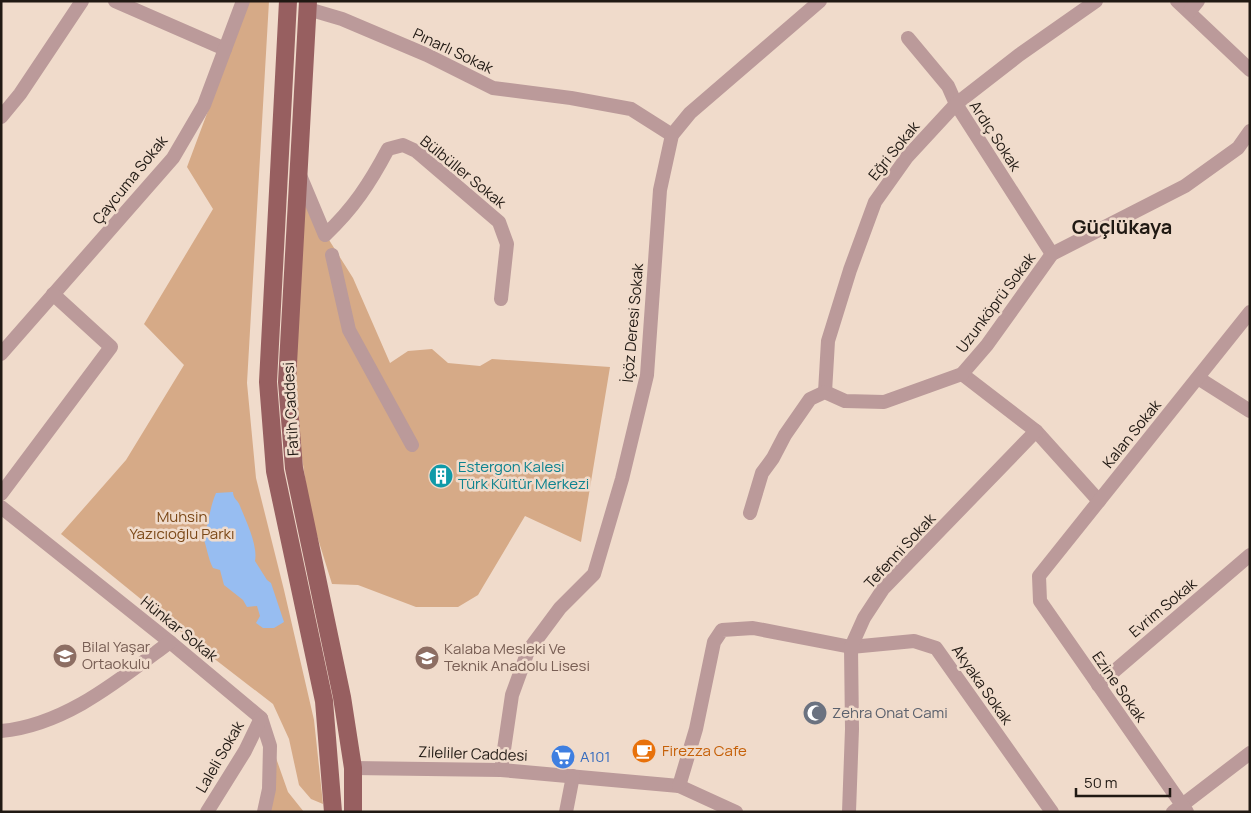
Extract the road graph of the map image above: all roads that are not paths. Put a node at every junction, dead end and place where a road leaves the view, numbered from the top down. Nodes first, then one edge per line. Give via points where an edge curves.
1 (82, 1) edge
2 (116, 1) edge
3 (242, 1) edge
4 (288, 1) edge
5 (820, 1) edge
6 (1096, 1) edge
7 (1177, 1) edge
8 (308, 5) edge
9 (1194, 6) edge
10 (908, 38) dead end
11 (225, 49) junction
12 (1250, 70) edge
13 (956, 104) junction
14 (1, 117) edge
15 (1250, 131) edge
16 (672, 136) junction
17 (298, 170) junction
18 (1052, 254) junction
19 (332, 255) dead end
20 (53, 294) junction
21 (501, 299) dead end
22 (1250, 312) edge
23 (1, 354) edge
24 (962, 374) junction
25 (1198, 378) junction
26 (825, 392) junction
27 (1250, 411) edge
28 (1036, 431) junction
29 (412, 445) dead end
30 (1, 494) edge
31 (1099, 501) junction
32 (1, 507) edge
33 (750, 513) dead end
34 (1250, 555) edge
35 (1039, 576) joint
36 (170, 642) junction
37 (851, 646) junction
38 (1098, 685) junction
39 (261, 718) junction
40 (1, 731) edge
41 (1250, 753) edge
42 (353, 768) junction
43 (501, 770) junction
44 (573, 776) junction
45 (679, 786) junction
46 (1181, 810) edge
47 (207, 812) edge
48 (264, 812) edge
49 (333, 812) edge
50 (353, 812) edge
51 (566, 812) edge
52 (736, 812) edge
53 (849, 812) edge
54 (1052, 812) edge

1 - 14 street
2 - 11 street
3 - 11 street, Çaycuma Sokak
4 - 49 main road, Fatih Caddesi via 268,382 275,471 324,701
5 - 16 street, İçöz Deresi Sokak via 690,113
6 - 13 street, Eğri Sokak
7 - 9 street
8 - 16 street, Pınarlı Sokak via 427,55 493,88 631,109
8 - 17 main road, Fatih Caddesi
9 - 12 street
10 - 13 street, Ardıç Sokak via 948,86
11 - 20 street, Çaycuma Sokak via 204,105 173,158
13 - 18 street, Ardıç Sokak
13 - 26 street, Eğri Sokak via 907,156 875,202 828,341
15 - 18 street, Uzunköprü Sokak via 1238,148 1186,186
16 - 43 street, İçöz Deresi Sokak via 660,190 647,375 622,479 594,574 560,608 528,650 512,695
17 - 21 street, Bülbüller Sokak via 325,236 368,187 388,149 403,145 416,151 499,222 506,244
17 - 42 main road, Fatih Caddesi via 287,382 294,468 342,697
18 - 24 street, Uzunköprü Sokak
19 - 29 street via 349,330
20 - 23 street, Çaycuma Sokak
20 - 30 street via 111,347
22 - 25 street, Kalan Sokak
24 - 26 street, Uzunköprü Sokak via 884,402 845,401
24 - 28 street
25 - 27 street
25 - 31 street, Kalan Sokak
26 - 33 street via 810,399 785,434 762,473
28 - 31 street
28 - 37 street, Tefenni Sokak via 883,589
31 - 35 street, Kalan Sokak
32 - 36 street, Hünkar Sokak
34 - 38 street, Evrim Sokak
35 - 38 street, Ezine Sokak via 1040,601
36 - 39 street, Hünkar Sokak
36 - 40 street via 81,705 22,729
37 - 45 street, Akyaka Sokak via 753,628 722,630 714,642 696,729
37 - 53 street, Tefenni Sokak
37 - 54 street, Akyaka Sokak via 914,641 936,648
38 - 46 street, Ezine Sokak
39 - 47 street, Laleli Sokak via 245,751
39 - 48 street via 270,746
41 - 46 street
42 - 43 street, Zileliler Caddesi
42 - 50 main road, Fatih Caddesi
43 - 44 street, Zileliler Caddesi
44 - 45 street, Zileliler Caddesi
44 - 51 street
45 - 52 street, Zileliler Caddesi

